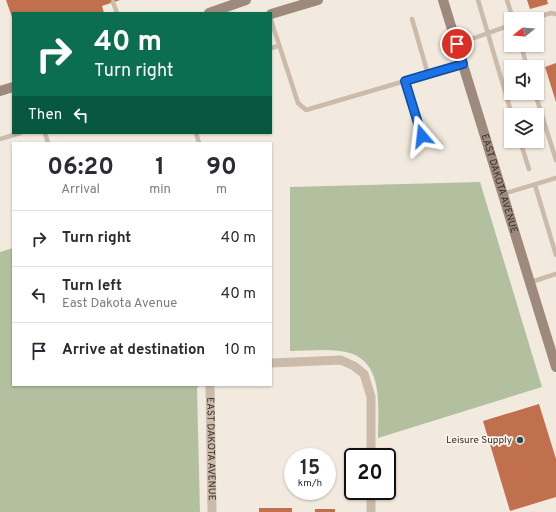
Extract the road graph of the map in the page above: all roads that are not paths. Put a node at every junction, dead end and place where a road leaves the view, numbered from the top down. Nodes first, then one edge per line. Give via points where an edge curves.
1 (246, 0) edge
2 (318, 0) edge
3 (443, 0) edge
4 (478, 0) edge
5 (507, 0) edge
6 (113, 2) dead end
7 (117, 12) edge
8 (212, 12) edge
9 (511, 12) edge
10 (272, 14) edge
11 (556, 14) edge
12 (544, 15) edge
13 (412, 19) dead end
14 (272, 23) edge
15 (504, 27) edge
16 (487, 32) junction
17 (457, 44) junction
18 (279, 46) junction
19 (272, 48) edge
20 (463, 64) junction
21 (428, 74) junction
22 (405, 81) junction
23 (12, 87) edge
24 (0, 91) edge
25 (537, 100) edge
26 (510, 108) edge
27 (17, 134) edge
28 (422, 136) dead end
29 (0, 139) edge
30 (522, 148) edge
31 (556, 160) edge
32 (529, 169) dead end
33 (556, 178) edge
34 (535, 185) junction
35 (503, 194) junction
36 (556, 255) edge
37 (556, 274) edge
38 (531, 282) junction
39 (272, 363) edge
40 (556, 367) edge
41 (210, 386) edge
42 (371, 448) edge
43 (371, 500) edge
44 (212, 512) edge
45 (371, 512) edge

1 - 8 street
2 - 10 street
3 - 17 street, EAST DAKOTA AVENUE
4 - 16 lane
5 - 9 lane
6 - 7 lane
11 - 12 lane
13 - 21 lane
14 - 18 lane
15 - 16 lane
16 - 17 lane via 480,37
16 - 26 lane
17 - 20 street, EAST DAKOTA AVENUE
18 - 19 lane
18 - 22 lane via 298,103 306,110
20 - 21 lane
20 - 35 street, EAST DAKOTA AVENUE
21 - 22 lane
22 - 28 lane
23 - 24 street
25 - 31 lane
27 - 29 lane
30 - 32 lane
33 - 34 lane
34 - 35 lane
34 - 36 lane
35 - 38 street, EAST DAKOTA AVENUE
37 - 38 lane
38 - 40 street, EAST DAKOTA AVENUE
39 - 42 street via 341,360 364,374 371,397
41 - 44 street, EAST DAKOTA AVENUE
43 - 45 street

